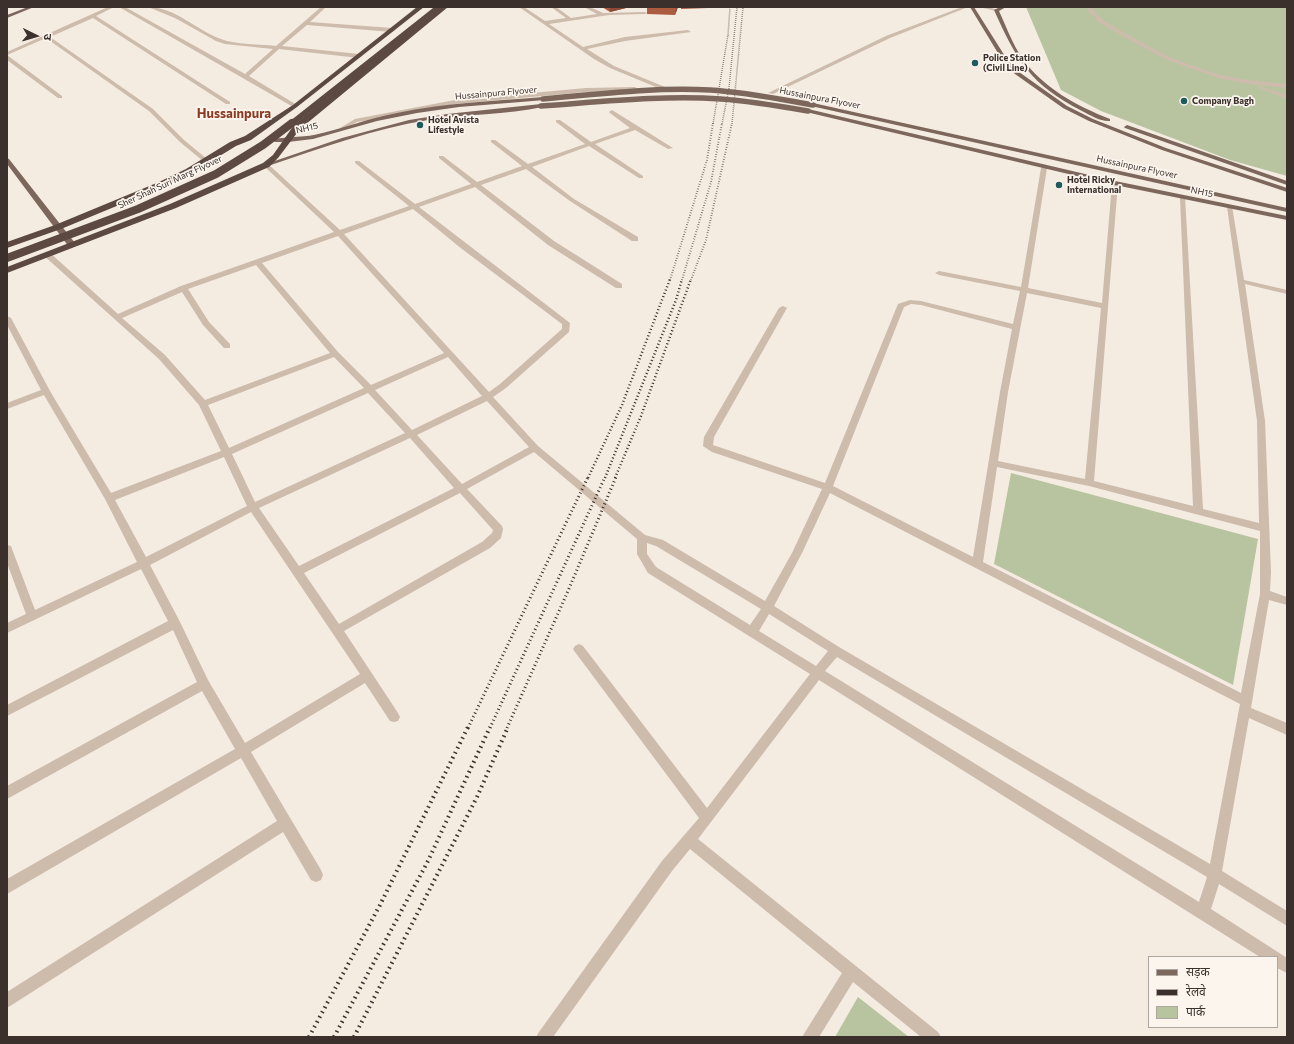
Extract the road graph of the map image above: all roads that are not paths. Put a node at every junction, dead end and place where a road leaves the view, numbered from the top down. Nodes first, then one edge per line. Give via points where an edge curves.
1 (18, 7) edge
2 (32, 7) edge
3 (112, 7) edge
4 (121, 7) edge
5 (150, 7) edge
6 (324, 7) edge
7 (421, 7) edge
8 (430, 7) edge
9 (439, 7) edge
10 (445, 7) edge
11 (521, 7) edge
12 (553, 7) edge
13 (586, 7) edge
14 (966, 7) edge
15 (972, 7) edge
16 (981, 7) edge
17 (1004, 7) edge
18 (1087, 7) edge
19 (996, 10) junction
20 (7, 11) edge
21 (645, 14) dead end
22 (92, 15) junction
23 (603, 15) junction
24 (7, 17) edge
25 (570, 19) junction
26 (544, 22) junction
27 (305, 23) junction
28 (392, 30) junction
29 (688, 32) dead end
30 (46, 36) junction
31 (278, 48) junction
32 (582, 49) junction
33 (7, 54) edge
34 (359, 56) junction
35 (7, 57) edge
36 (245, 76) junction
37 (1249, 82) junction
38 (1287, 86) edge
39 (771, 93) dead end
40 (60, 97) dead end
41 (1287, 97) edge
42 (228, 103) dead end
43 (295, 106) junction
44 (612, 112) dead end
45 (558, 121) dead end
46 (343, 128) junction
47 (635, 128) junction
48 (248, 138) junction
49 (492, 141) dead end
50 (284, 144) junction
51 (590, 144) junction
52 (670, 148) dead end
53 (441, 157) dead end
54 (7, 160) edge
55 (205, 160) junction
56 (357, 162) dead end
57 (266, 165) junction
58 (526, 167) junction
59 (1044, 168) junction
60 (189, 171) junction
61 (641, 177) dead end
62 (1115, 183) junction
63 (1287, 183) edge
64 (224, 184) junction
65 (478, 186) junction
66 (1287, 190) edge
67 (1183, 198) junction
68 (413, 206) junction
69 (1230, 207) junction
70 (1287, 210) edge
71 (1287, 218) edge
72 (58, 227) junction
73 (339, 233) junction
74 (635, 239) dead end
75 (7, 245) edge
76 (72, 245) junction
77 (7, 250) edge
78 (46, 254) junction
79 (7, 258) edge
80 (258, 262) junction
81 (7, 270) edge
82 (939, 273) dead end
83 (1240, 281) junction
84 (619, 286) dead end
85 (184, 288) junction
86 (1024, 290) junction
87 (1287, 292) edge
88 (1105, 306) junction
89 (782, 308) dead end
90 (117, 317) junction
91 (7, 318) edge
92 (1016, 327) junction
93 (227, 346) dead end
94 (335, 354) junction
95 (448, 354) junction
96 (369, 388) junction
97 (46, 391) junction
98 (487, 397) junction
99 (203, 404) junction
100 (7, 406) edge
101 (411, 434) junction
102 (535, 448) junction
103 (228, 452) junction
104 (993, 463) junction
105 (1088, 483) junction
106 (829, 488) junction
107 (460, 489) junction
108 (109, 498) junction
109 (253, 507) junction
110 (1198, 511) junction
111 (1264, 528) junction
112 (642, 538) junction
113 (7, 549) edge
114 (142, 564) junction
115 (977, 565) junction
116 (297, 572) junction
117 (1265, 594) junction
118 (1287, 601) edge
119 (768, 608) junction
120 (32, 616) junction
121 (175, 623) junction
122 (7, 628) edge
123 (337, 630) junction
124 (753, 631) junction
125 (579, 650) dead end
126 (835, 650) junction
127 (817, 673) junction
128 (367, 676) junction
129 (204, 684) junction
130 (1245, 706) junction
131 (7, 711) edge
132 (394, 717) dead end
133 (1287, 729) edge
134 (244, 750) junction
135 (7, 793) edge
136 (707, 818) junction
137 (285, 823) junction
138 (689, 840) junction
139 (1215, 874) junction
140 (316, 875) dead end
141 (7, 887) edge
142 (1203, 912) junction
143 (1287, 919) edge
144 (1271, 956) edge
145 (1278, 961) edge
146 (1287, 966) edge
147 (851, 971) junction
148 (7, 1001) edge
149 (544, 1037) edge
150 (810, 1037) edge
151 (933, 1037) edge

1 - 20 main road
2 - 24 main road
3 - 22 street
4 - 36 street
5 - 31 street via 177,17 218,40
6 - 27 street
7 - 28 highway
8 - 77 highway, Sher Shah Suri Marg Flyover via 299,111 254,143 207,171 134,204
9 - 79 highway, Sher Shah Suri Marg Flyover, bridge via 306,113 263,145 216,174 138,209
10 - 50 highway via 297,127
11 - 26 street
12 - 25 street
13 - 23 street
14 - 39 street via 888,37
15 - 66 main road via 1006,62 1017,73 1065,107 1164,149
16 - 19 street
17 - 19 main road
18 - 37 street via 1103,23 1169,59 1196,69
19 - 63 main road via 1015,51 1025,65 1041,83 1070,101 1104,119
21 - 23 street
22 - 30 street
22 - 42 street
23 - 25 street
25 - 26 street
26 - 32 street
27 - 28 street
27 - 31 street
28 - 34 highway
29 - 32 street via 625,39
30 - 33 street
30 - 55 street via 151,110
31 - 34 street
31 - 36 street
32 - 46 street via 612,67 663,88 586,90 455,102 355,121
34 - 43 highway
35 - 40 street
36 - 43 street
37 - 38 street
37 - 41 street
43 - 48 highway
44 - 47 street
45 - 51 street
46 - 50 main road, NH15
46 - 70 main road, Hussainpura Flyover, bridge via 447,106 617,92 710,90 813,104
47 - 51 street
47 - 52 street
48 - 50 highway via 261,137
48 - 55 highway
49 - 58 street
50 - 57 highway via 276,158
51 - 58 street
51 - 61 street
53 - 65 street
54 - 72 main road
55 - 60 highway
56 - 68 street
57 - 59 main road, Hussainpura Flyover, bridge via 392,126 456,116 541,106 709,98 755,102 808,112
57 - 64 highway
57 - 73 street
58 - 65 street
58 - 74 street via 572,200
59 - 62 main road, NH15
59 - 86 street
60 - 64 highway via 186,179 192,184
60 - 72 highway
62 - 67 main road, NH15
62 - 88 street
64 - 76 highway
65 - 68 street
65 - 84 street via 551,243
67 - 69 main road, NH15
67 - 110 street
68 - 73 street
68 - 98 street via 566,323 566,330
69 - 71 main road, NH15
69 - 83 street
72 - 75 highway
72 - 76 main road
73 - 80 street
73 - 95 street
76 - 78 highway
78 - 81 highway
78 - 90 street
80 - 85 street
80 - 94 street
82 - 86 street
83 - 87 street
83 - 111 street via 1261,421
85 - 90 street
85 - 93 street via 206,323
86 - 88 street
86 - 92 street
88 - 105 street
89 - 106 street via 707,444 715,450
90 - 99 street via 162,357
91 - 97 street
92 - 104 street
92 - 106 street via 921,303 910,302 901,306
94 - 96 street
94 - 99 street
95 - 96 street
95 - 98 street
96 - 101 street
96 - 103 street
97 - 100 street
97 - 108 street
98 - 101 street
98 - 102 street
99 - 103 street
101 - 107 street
101 - 109 street
102 - 107 street
102 - 112 street
103 - 108 street
103 - 109 street
104 - 105 street
104 - 115 street
105 - 110 street
106 - 115 street
106 - 119 street
107 - 116 street
107 - 123 street via 495,524 498,528 497,535 486,545
108 - 114 street
109 - 114 street
109 - 116 street
110 - 111 street
111 - 117 street
112 - 119 street via 659,543
112 - 124 street via 642,554 652,570
113 - 120 street
114 - 120 street
114 - 121 street
115 - 130 street
116 - 123 street
117 - 118 street
117 - 130 street
119 - 124 street
119 - 126 street
120 - 122 street
121 - 129 street
121 - 131 street
123 - 128 street
124 - 127 street
125 - 136 street
126 - 127 street
126 - 139 street
127 - 136 street
127 - 142 street
128 - 132 street
128 - 134 street
129 - 134 street
129 - 135 street
130 - 133 street
130 - 139 street
134 - 137 street
134 - 141 street
136 - 138 street
137 - 140 street
137 - 148 street
138 - 147 street
138 - 149 street via 667,866
139 - 142 street
139 - 143 street
142 - 144 street
145 - 146 street
147 - 150 street
147 - 151 street

